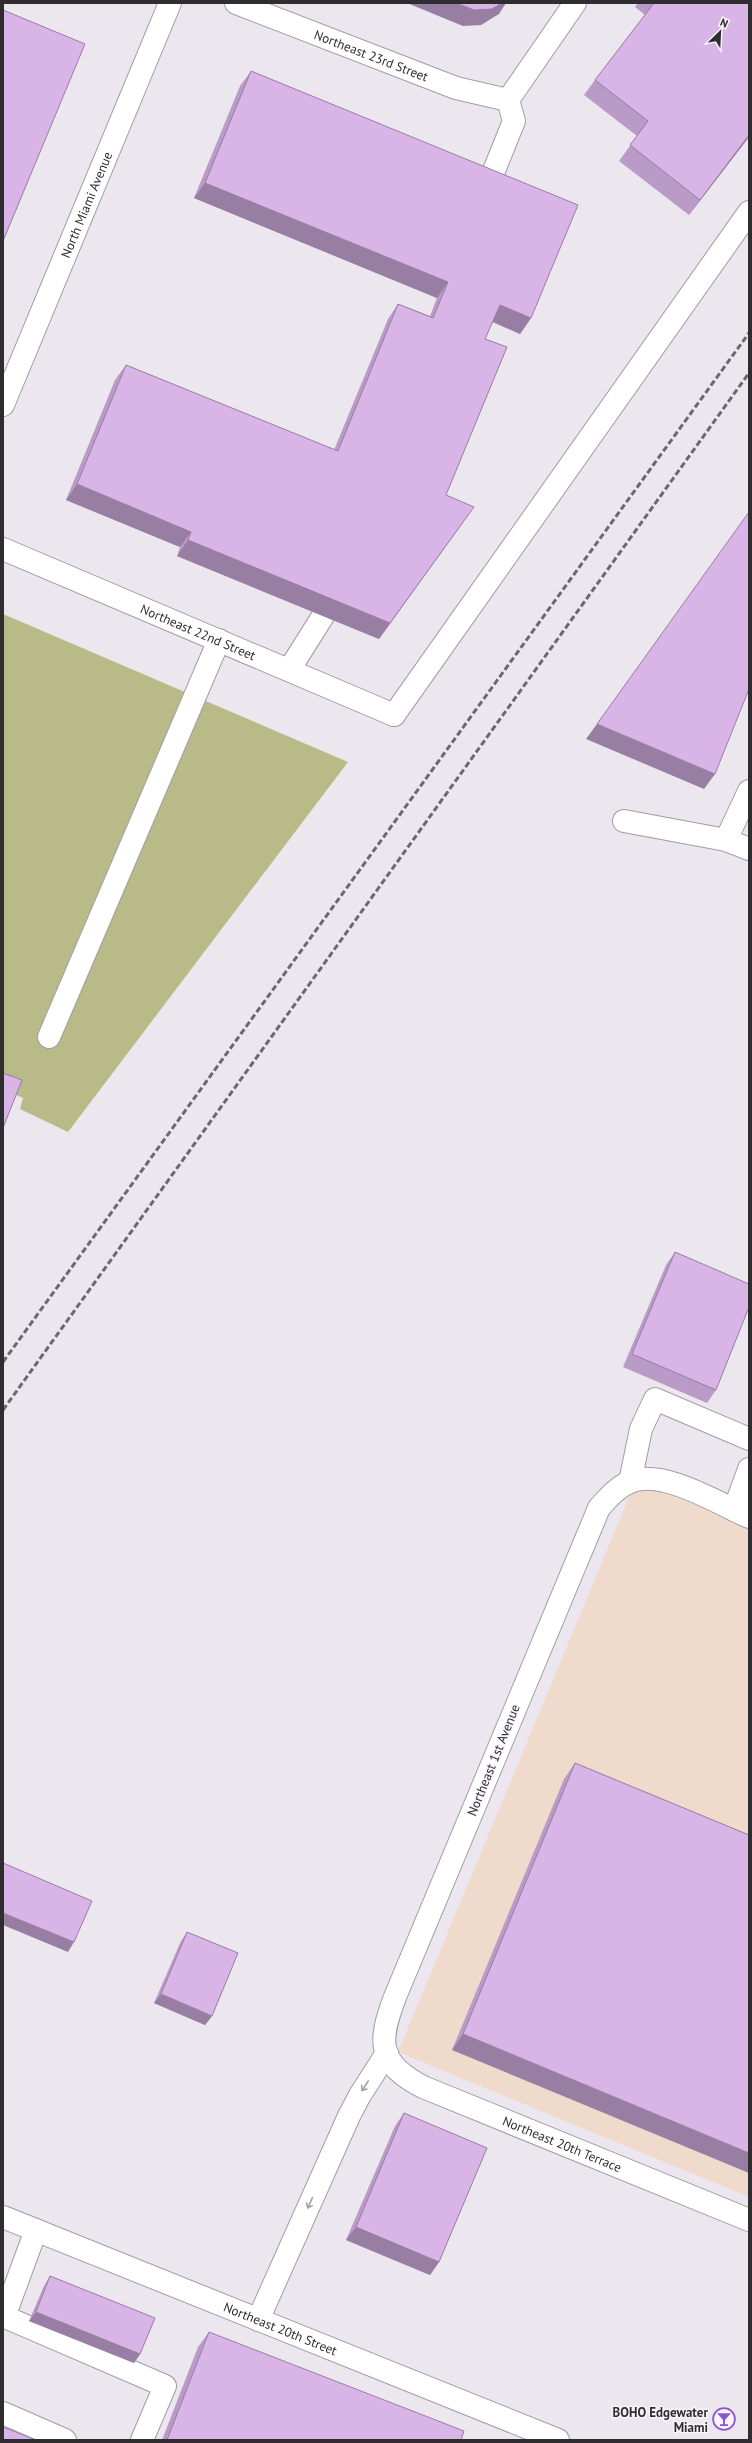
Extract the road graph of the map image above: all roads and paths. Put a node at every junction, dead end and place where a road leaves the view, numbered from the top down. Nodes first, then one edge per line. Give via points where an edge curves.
1 (170, 3) edge
2 (236, 3) edge
3 (574, 3) edge
4 (508, 100) junction
5 (487, 188) edge
6 (749, 212) edge
7 (3, 405) edge
8 (3, 548) edge
9 (323, 616) edge
10 (219, 640) junction
11 (288, 670) junction
12 (749, 791) edge
13 (624, 821) dead end
14 (726, 840) junction
15 (749, 849) edge
16 (49, 1037) dead end
17 (749, 1438) edge
18 (749, 1470) edge
19 (630, 1482) junction
20 (741, 1514) edge
21 (386, 2053) junction
22 (3, 2217) edge
23 (749, 2220) edge
24 (36, 2230) junction
25 (4, 2316) edge
26 (258, 2320) junction
27 (3, 2413) edge
28 (65, 2440) edge
29 (142, 2440) edge
30 (558, 2440) edge

1 - 7 street, North Miami Avenue
2 - 4 street, Northeast 23rd Street via 456,88
3 - 4 street
4 - 5 street via 514,121
6 - 11 street, Northeast 22nd Street via 394,715
8 - 10 street, Northeast 22nd Street
9 - 11 street
10 - 11 street, Northeast 22nd Street
10 - 16 street
12 - 14 street
13 - 14 street
14 - 15 street
17 - 19 street via 655,1399 641,1429
18 - 20 street
19 - 20 street via 644,1479 680,1486
19 - 21 street, Northeast 1st Avenue via 613,1492 599,1508 591,1524 392,2004 382,2040
21 - 23 street, Northeast 20th Terrace via 395,2069 423,2088
21 -> 26 street via 349,2116
22 - 24 street, Northeast 20th Street
24 - 25 street
24 - 26 street, Northeast 20th Street
25 - 29 street via 166,2386
26 - 30 street, Northeast 20th Street
27 - 28 street

